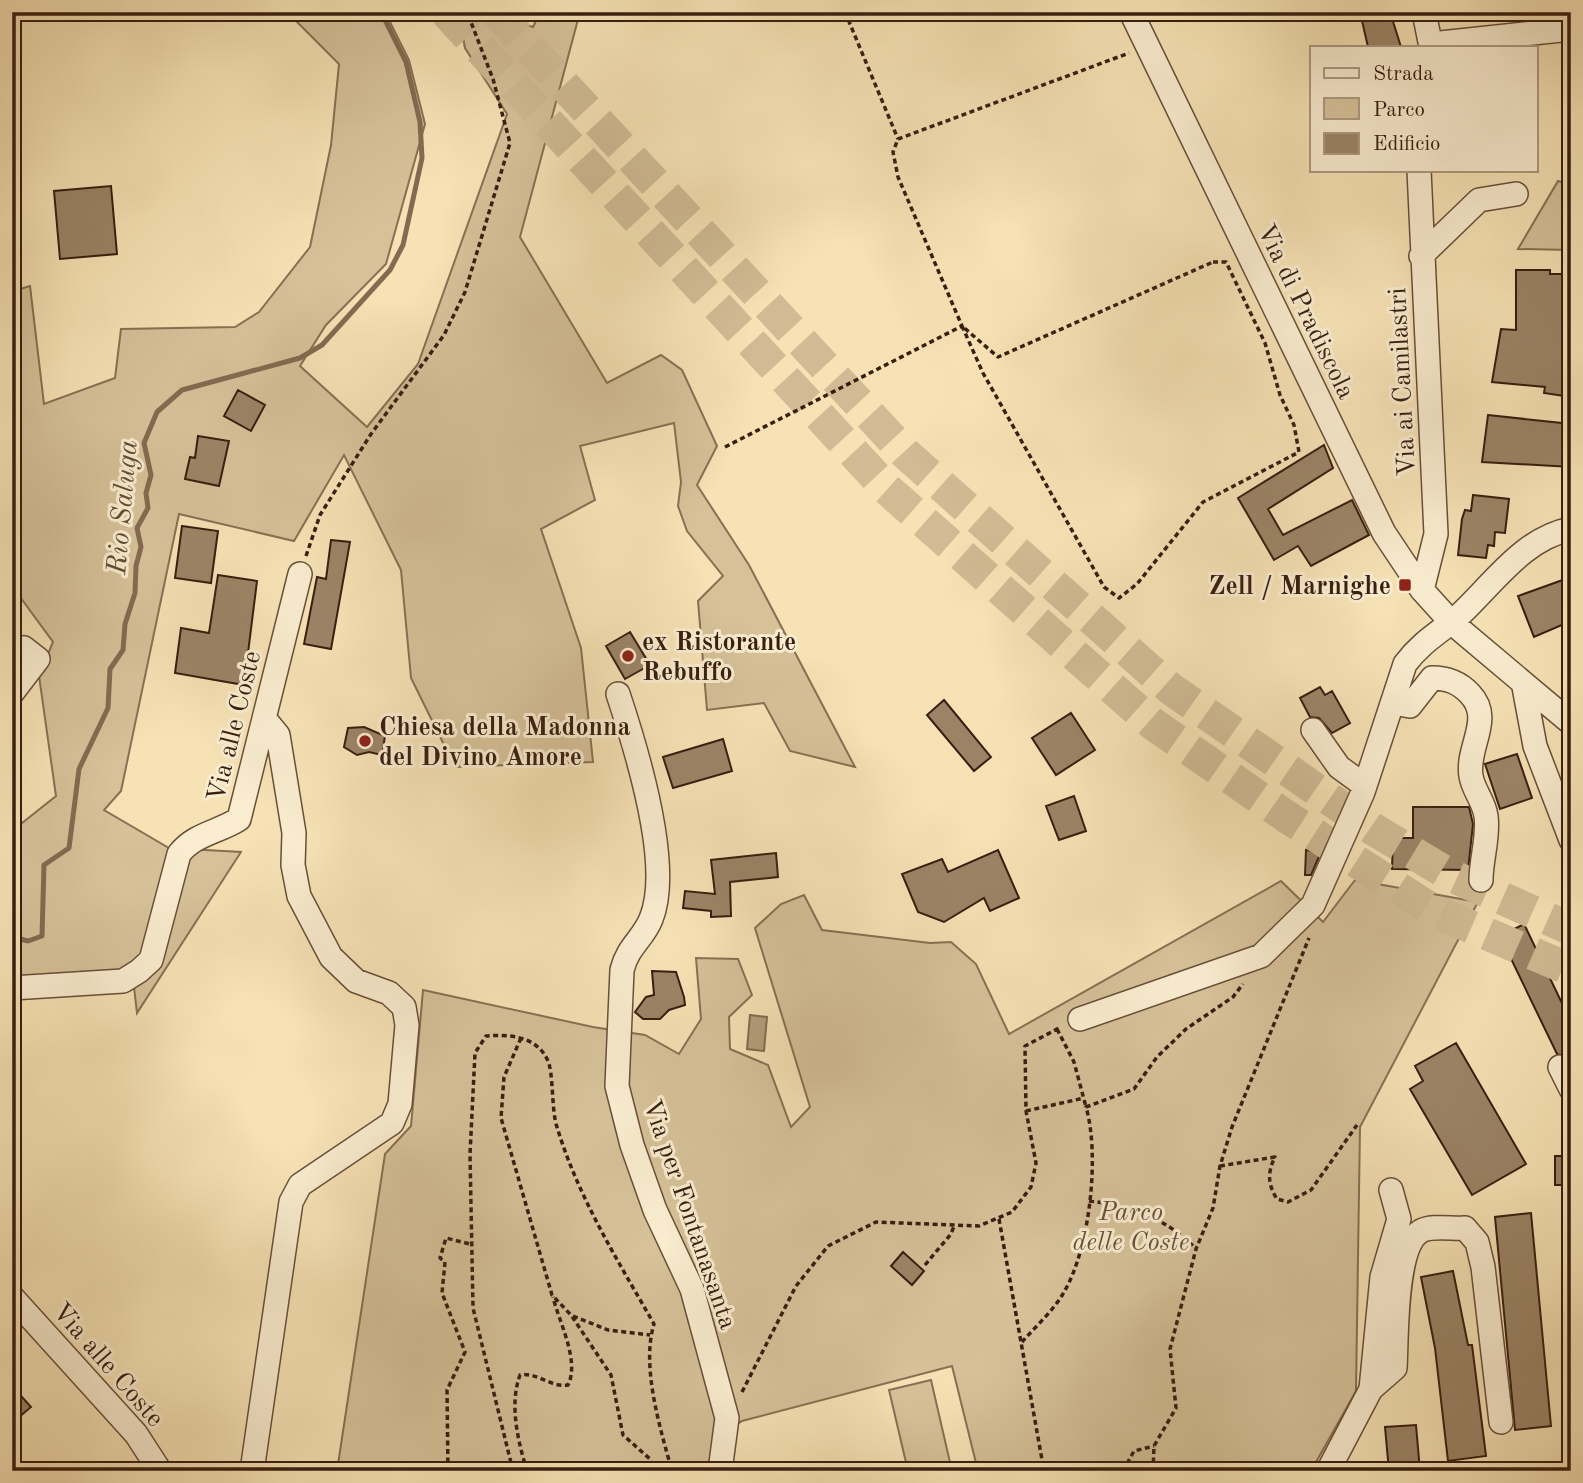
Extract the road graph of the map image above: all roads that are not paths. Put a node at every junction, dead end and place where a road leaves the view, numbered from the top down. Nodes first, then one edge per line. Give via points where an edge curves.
1 (1131, 12) edge
2 (1424, 12) edge
3 (1571, 30) edge
4 (1431, 46) edge
5 (1419, 172) edge
6 (1516, 194) dead end
7 (1421, 256) junction
8 (1571, 529) edge
9 (300, 574) road end
10 (1422, 590) junction
11 (1451, 622) junction
12 (12, 655) edge
13 (1524, 687) junction
14 (12, 693) edge
15 (618, 694) dead end
16 (1393, 702) junction
17 (264, 718) junction
18 (1571, 723) edge
19 (1313, 730) dead end
20 (1365, 786) junction
21 (1571, 840) edge
22 (1481, 880) dead end
23 (12, 988) edge
24 (1080, 1018) road end
25 (1560, 1067) dead end
26 (1571, 1089) edge
27 (1391, 1190) dead end
28 (12, 1297) edge
29 (1371, 1389) junction
30 (1502, 1422) dead end
31 (160, 1471) edge
32 (252, 1471) edge
33 (720, 1471) edge
34 (1328, 1471) edge

1 - 10 street, Via di Pradiscola via 1355,477 1384,533
2 - 4 street
3 - 4 street
5 - 7 street, Via ai Camilastri
6 - 7 street via 1479,200
7 - 10 street, Via ai Camilastri via 1436,534
8 - 11 street via 1558,531 1510,563
9 - 17 street, Via alle Coste
10 - 11 street, Via di Pradiscola
11 - 13 street, Via di Pradiscola
11 - 16 street via 1415,650 1405,664
12 - 14 street via 24,648 38,659
13 - 18 street, Via di Pradiscola
13 - 21 street via 1535,746
15 - 33 street, Via per Fontanasanta via 636,751 659,873 651,919 626,953 622,970 617,1086 655,1210 692,1289 727,1418
16 - 20 street
16 - 22 street via 1410,706 1432,678 1447,678 1465,688 1481,711 1471,765 1486,816
17 - 23 street, Via alle Coste via 239,819 188,841 179,853 151,960 123,981
17 - 32 street via 278,735 299,895 331,957 355,982 389,993 404,1007 407,1025 400,1104 392,1122 300,1185 291,1202
19 - 20 street via 1339,767
20 - 24 street via 1313,905 1261,956
25 - 26 street
27 - 29 street via 1399,1219 1382,1277
28 - 31 street, Via alle Coste via 136,1434
29 - 30 street via 1395,1368 1401,1275 1410,1241 1423,1230 1465,1228 1476,1242 1483,1267
29 - 34 street

